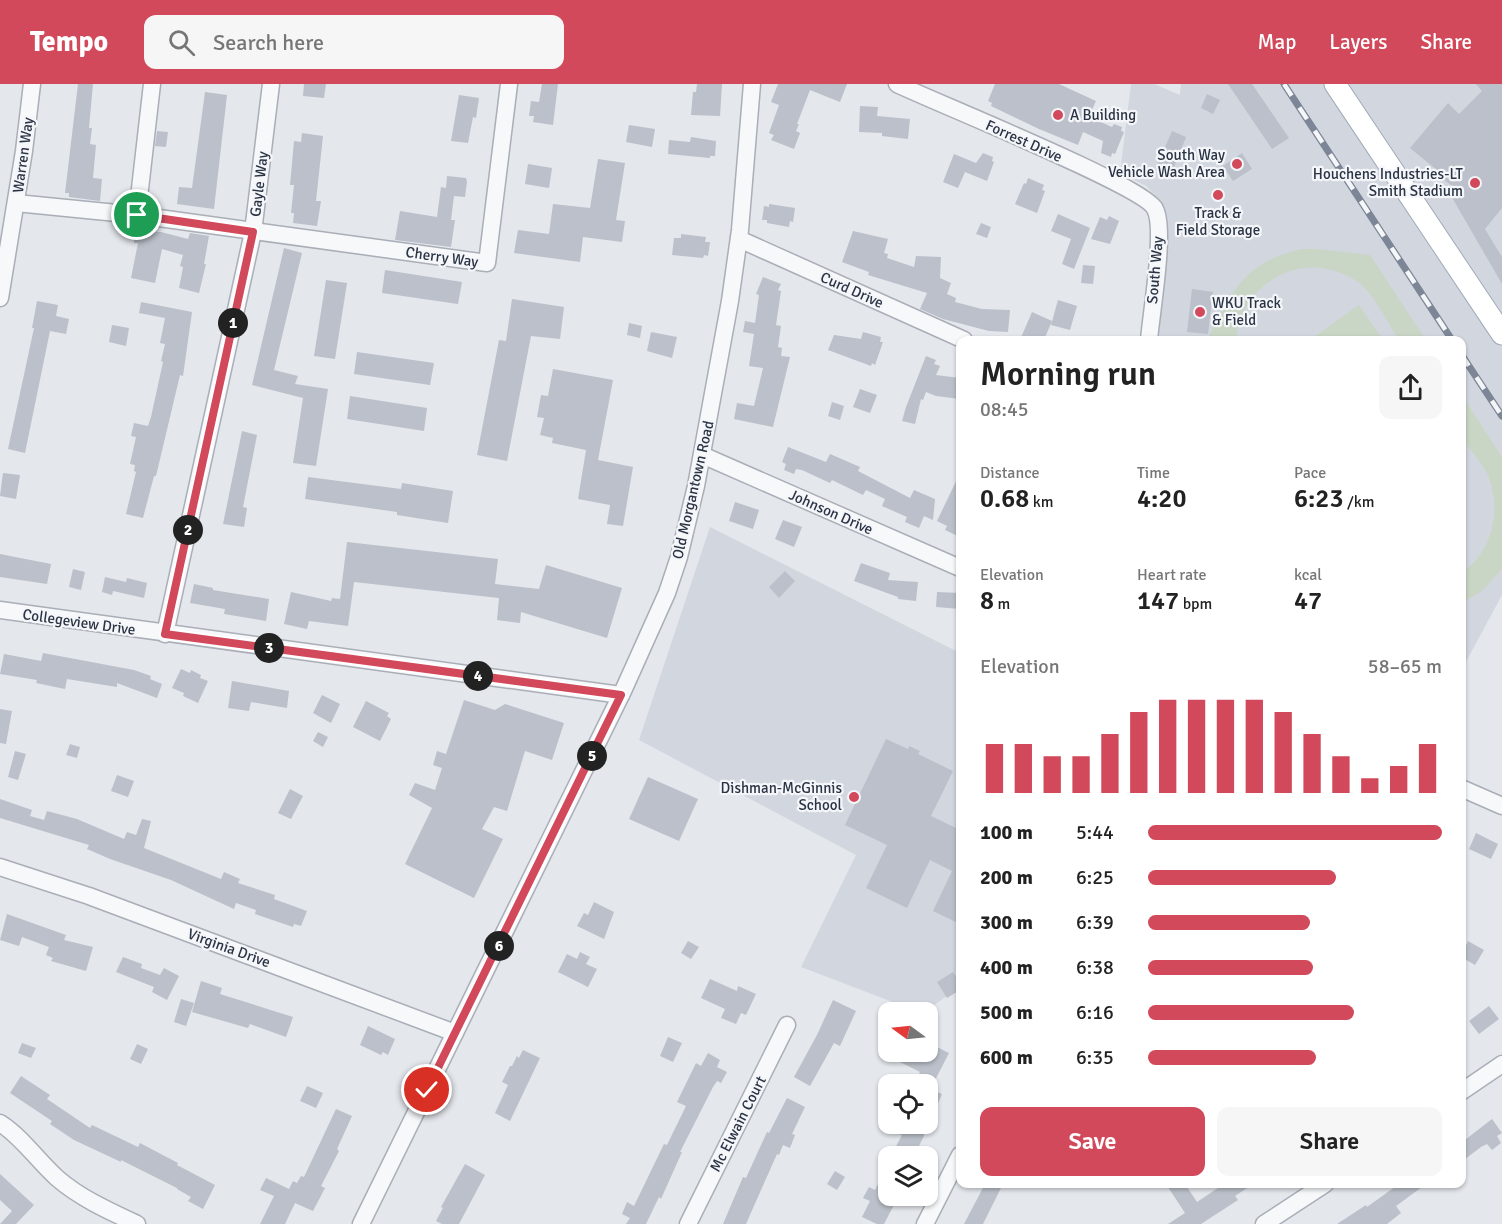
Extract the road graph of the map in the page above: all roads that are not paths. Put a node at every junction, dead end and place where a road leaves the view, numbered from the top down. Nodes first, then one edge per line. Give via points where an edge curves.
1 (32, 84) edge
2 (152, 84) edge
3 (271, 84) edge
4 (509, 84) edge
5 (752, 84) edge
6 (897, 84) edge
7 (1335, 84) edge
8 (1149, 202) joint
9 (16, 203) junction
10 (137, 215) junction
11 (253, 232) junction
12 (739, 239) junction
13 (0, 298) edge
14 (1502, 334) edge
15 (956, 336) edge
16 (1149, 336) edge
17 (702, 455) junction
18 (956, 566) edge
19 (0, 610) edge
20 (165, 634) junction
21 (621, 695) junction
22 (1466, 790) edge
23 (1502, 806) edge
24 (0, 867) edge
25 (788, 1025) dead end
26 (455, 1033) junction
27 (1502, 1064) edge
28 (1466, 1089) edge
29 (0, 1123) edge
30 (956, 1163) edge
31 (1318, 1188) edge
32 (137, 1224) edge
33 (361, 1224) edge
34 (688, 1224) edge
35 (925, 1224) edge
36 (1264, 1224) edge

1 - 9 street, Warren Way
2 - 10 street
3 - 11 street, Gayle Way
4 - 11 street, Cherry Way via 487,263
5 - 12 street, Old Morgantown Road
6 - 8 street, Forrest Drive via 1080,166
7 - 14 main road
8 - 16 street, South Way via 1158,216 1159,239
9 - 10 street
9 - 13 street, Warren Way
10 - 11 street
11 - 20 street, Gayle Way
12 - 15 street, Curd Drive
12 - 17 street, Old Morgantown Road
17 - 18 street, Johnson Drive
17 - 21 street, Old Morgantown Road via 688,522 667,592
19 - 20 street, Collegeview Drive
20 - 21 street, Collegeview Drive
21 - 26 street, Old Morgantown Road
22 - 23 street
24 - 26 street, Virginia Drive via 89,896
25 - 34 street, Mc Elwain Court
26 - 33 street, Old Morgantown Road
27 - 28 street
29 - 32 street via 67,1186
30 - 35 street
31 - 36 street

